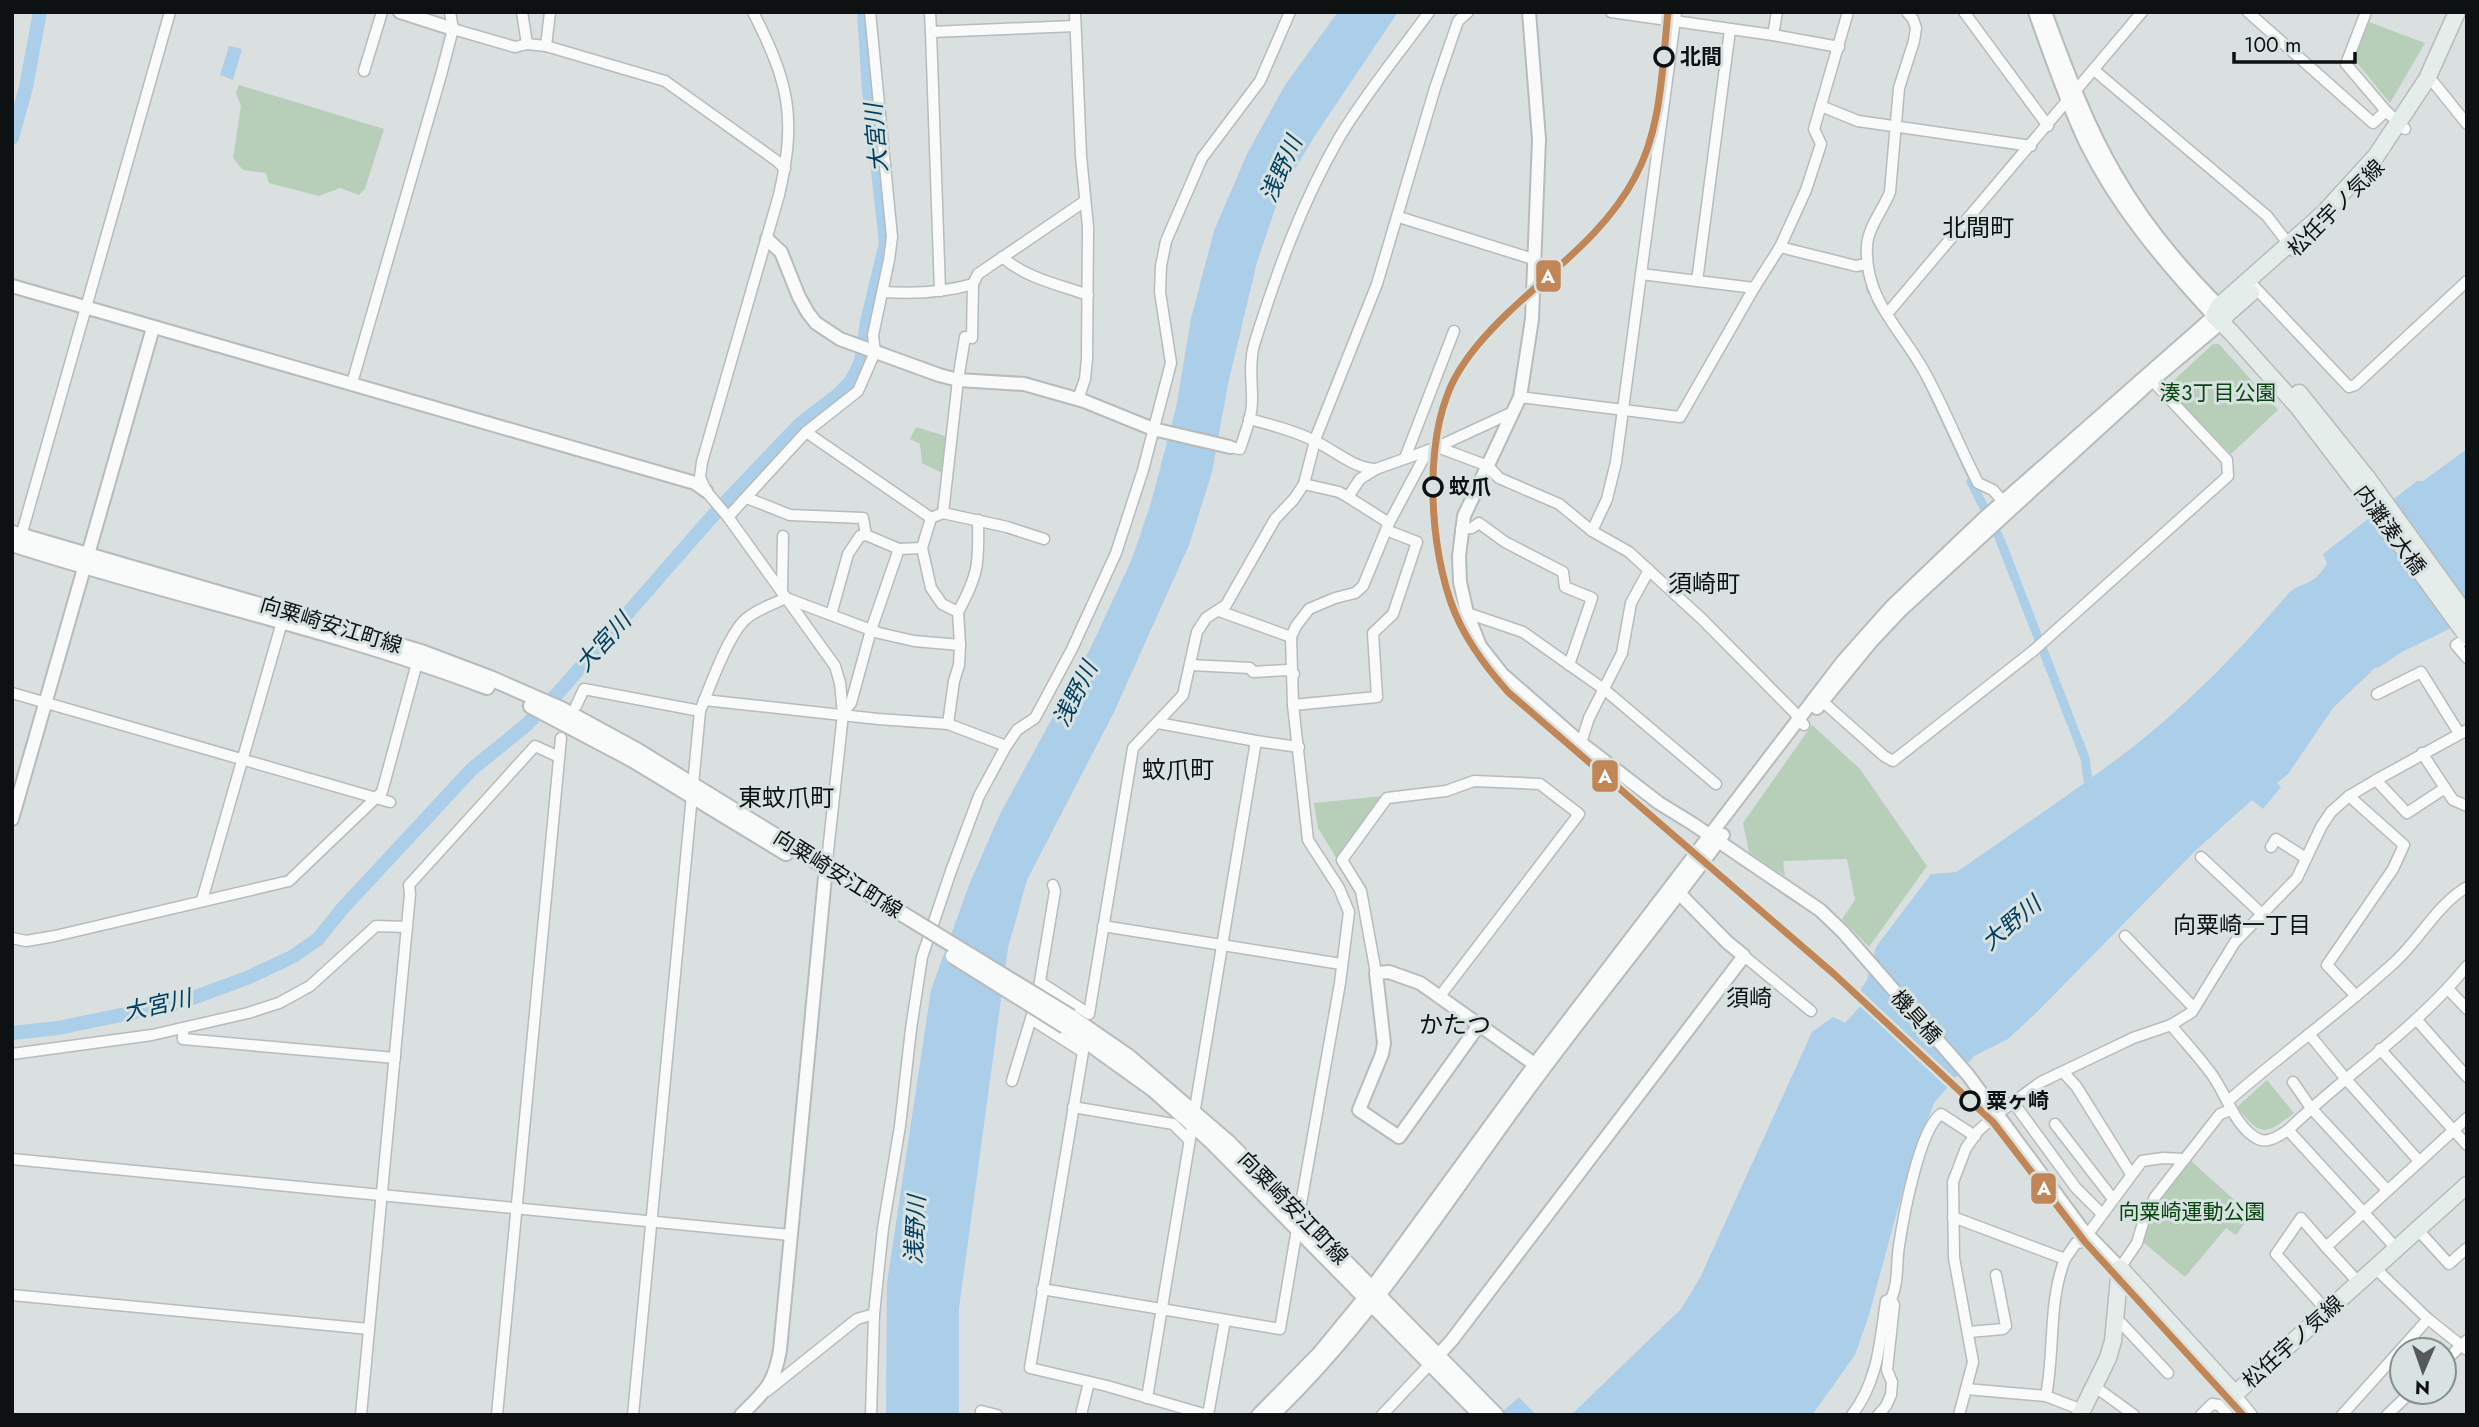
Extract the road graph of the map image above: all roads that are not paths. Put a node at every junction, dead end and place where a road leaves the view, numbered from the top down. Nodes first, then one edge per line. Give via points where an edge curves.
1 (170, 12) edge
2 (382, 12) edge
3 (400, 12) edge
4 (450, 12) edge
5 (522, 12) edge
6 (550, 12) edge
7 (753, 12) edge
8 (870, 12) edge
9 (930, 12) edge
10 (1075, 12) edge
11 (1290, 12) edge
12 (1429, 12) edge
13 (1468, 12) edge
14 (1530, 12) edge
15 (1611, 12) edge
16 (1777, 12) edge
17 (1848, 12) edge
18 (1907, 12) edge
19 (1964, 12) edge
20 (2035, 12) edge
21 (2045, 12) edge
22 (2142, 12) edge
23 (2248, 12) edge
24 (2366, 12) edge
25 (2457, 12) edge
26 (2467, 15) edge
27 (1675, 16) edge
28 (1075, 26) junction
29 (453, 29) junction
30 (1730, 30) junction
31 (931, 32) junction
32 (1773, 35) junction
33 (527, 44) junction
34 (546, 46) junction
35 (1839, 47) junction
36 (2094, 70) junction
37 (364, 71) dead end
38 (2431, 81) junction
39 (2072, 97) junction
40 (1821, 106) junction
41 (2397, 121) junction
42 (2467, 124) edge
43 (2048, 126) junction
44 (1894, 127) junction
45 (2031, 146) junction
46 (785, 169) junction
47 (1085, 201) junction
48 (1399, 217) junction
49 (767, 239) junction
50 (1780, 247) junction
51 (2291, 247) junction
52 (1002, 257) junction
53 (1536, 260) junction
54 (1867, 264) junction
55 (1641, 274) junction
56 (1697, 281) junction
57 (2467, 281) edge
58 (973, 284) junction
59 (2253, 284) junction
60 (1754, 288) junction
61 (13, 289) edge
62 (940, 291) junction
63 (883, 292) junction
64 (1088, 295) junction
65 (86, 308) junction
66 (1887, 314) junction
67 (2220, 315) junction
68 (153, 328) junction
69 (1454, 331) dead end
70 (875, 352) junction
71 (2150, 377) junction
72 (958, 380) junction
73 (352, 383) junction
74 (1520, 397) junction
75 (1078, 399) junction
76 (1624, 411) junction
77 (1513, 412) junction
78 (1249, 419) junction
79 (2316, 422) junction
80 (1156, 430) junction
81 (806, 432) junction
82 (1317, 442) junction
83 (1230, 447) joint
84 (1431, 449) junction
85 (1405, 458) junction
86 (1488, 466) junction
87 (1376, 469) junction
88 (1304, 484) junction
89 (708, 494) junction
90 (1348, 497) junction
91 (747, 498) junction
92 (2002, 509) junction
93 (943, 513) junction
94 (728, 517) junction
95 (931, 518) junction
96 (978, 520) junction
97 (1388, 526) junction
98 (1984, 526) junction
99 (1461, 529) junction
100 (1592, 531) junction
101 (866, 535) junction
102 (783, 536) dead end
103 (15, 538) edge
104 (1044, 539) dead end
105 (922, 548) junction
106 (899, 549) junction
107 (87, 560) junction
108 (1649, 570) junction
109 (784, 595) junction
110 (958, 611) junction
111 (1219, 611) junction
112 (1467, 613) junction
113 (831, 615) junction
114 (2467, 616) edge
115 (282, 622) junction
116 (871, 630) junction
117 (1292, 637) junction
118 (2467, 637) edge
119 (960, 645) junction
120 (2467, 657) edge
121 (417, 663) junction
122 (1190, 665) junction
123 (1569, 665) junction
124 (1294, 674) junction
125 (488, 682) junction
126 (1603, 689) junction
127 (12, 693) edge
128 (2377, 694) dead end
129 (704, 700) junction
130 (1822, 701) junction
131 (46, 703) junction
132 (1293, 705) junction
133 (576, 706) dead end
134 (700, 711) junction
135 (843, 714) junction
136 (1802, 722) junction
137 (1158, 723) junction
138 (948, 724) junction
139 (2463, 732) edge
140 (561, 738) dead end
141 (1256, 741) junction
142 (1581, 743) junction
143 (1006, 746) junction
144 (1299, 747) junction
145 (2422, 753) junction
146 (559, 757) junction
147 (243, 759) junction
148 (2376, 780) junction
149 (1717, 784) dead end
150 (2445, 788) junction
151 (692, 790) junction
152 (2349, 796) junction
153 (376, 797) junction
154 (390, 802) dead end
155 (2467, 806) edge
156 (12, 819) edge
157 (1715, 838) junction
158 (2271, 847) dead end
159 (2202, 857) dead end
160 (2306, 859) junction
161 (826, 872) junction
162 (1053, 885) dead end
163 (2467, 887) edge
164 (1675, 889) junction
165 (202, 901) junction
166 (2263, 915) junction
167 (1103, 926) junction
168 (407, 927) junction
169 (2125, 936) dead end
170 (12, 938) edge
171 (1223, 944) junction
172 (1744, 956) junction
173 (1341, 964) junction
174 (2467, 966) edge
175 (1376, 973) junction
176 (1040, 982) junction
177 (2448, 989) junction
178 (1440, 996) junction
179 (2356, 996) junction
180 (2194, 1008) junction
181 (2467, 1009) edge
182 (1811, 1011) dead end
183 (1031, 1019) junction
184 (2416, 1019) junction
185 (1479, 1025) junction
186 (2171, 1025) junction
187 (183, 1028) junction
188 (2309, 1034) junction
189 (2380, 1049) junction
190 (12, 1054) edge
191 (395, 1058) junction
192 (1539, 1067) junction
193 (2063, 1072) junction
194 (2467, 1077) edge
195 (2345, 1078) junction
196 (1012, 1082) dead end
197 (2293, 1082) dead end
198 (2013, 1102) junction
199 (2230, 1106) junction
200 (1073, 1107) junction
201 (2311, 1108) junction
202 (1997, 1114) junction
203 (2467, 1118) edge
204 (2055, 1124) dead end
205 (1192, 1126) junction
206 (2288, 1129) junction
207 (2453, 1130) junction
208 (1975, 1136) junction
209 (2467, 1145) edge
210 (12, 1159) edge
211 (2185, 1159) junction
212 (2419, 1161) junction
213 (2131, 1174) junction
214 (2467, 1185) edge
215 (2386, 1190) junction
216 (382, 1195) junction
217 (2113, 1199) junction
218 (517, 1208) junction
219 (2363, 1211) junction
220 (2102, 1214) junction
221 (1953, 1217) junction
222 (650, 1222) junction
223 (1298, 1222) junction
224 (2418, 1230) junction
225 (2088, 1234) junction
226 (790, 1235) junction
227 (2326, 1247) junction
228 (2467, 1248) edge
229 (2396, 1249) junction
230 (2065, 1259) junction
231 (2120, 1268) junction
232 (2375, 1268) junction
233 (1996, 1275) dead end
234 (2359, 1283) junction
235 (1042, 1289) junction
236 (12, 1295) edge
237 (1372, 1296) junction
238 (1891, 1299) junction
239 (1161, 1308) junction
240 (2328, 1312) junction
241 (874, 1314) junction
242 (1225, 1320) junction
243 (2116, 1320) junction
244 (2428, 1320) junction
245 (369, 1329) junction
246 (1969, 1332) junction
247 (2465, 1345) edge
248 (1434, 1360) junction
249 (2168, 1373) dead end
250 (1451, 1377) junction
251 (1089, 1382) junction
252 (2094, 1386) junction
253 (1966, 1389) junction
254 (2235, 1394) junction
255 (2046, 1396) junction
256 (758, 1398) junction
257 (1147, 1398) junction
258 (981, 1411) dead end
259 (2081, 1412) edge
260 (361, 1415) edge
261 (498, 1415) edge
262 (633, 1415) edge
263 (741, 1415) edge
264 (871, 1415) edge
265 (997, 1415) edge
266 (1081, 1415) edge
267 (1208, 1415) edge
268 (1258, 1415) edge
269 (1273, 1415) edge
270 (1382, 1415) edge
271 (1481, 1415) edge
272 (1496, 1415) edge
273 (1852, 1415) edge
274 (1878, 1415) edge
275 (1959, 1415) edge
276 (2134, 1415) edge
277 (2201, 1415) edge
278 (2228, 1415) edge
279 (2252, 1415) edge
280 (2342, 1415) edge

1 - 65 street
2 - 37 street
3 - 29 street
4 - 29 street
5 - 33 street
6 - 34 street
7 - 46 street via 783,79 789,133
8 - 63 street via 891,217
9 - 31 street
10 - 28 street
11 - 80 street via 1260,81 1202,159 1166,241 1160,292 1171,363
12 - 78 street via 1344,130 1293,232 1253,348
13 - 48 street via 1458,22 1435,88
14 - 53 street, 機具橋 via 1539,139
15 - 27 street
16 - 32 street
17 - 35 street
18 - 44 street via 1916,28 1899,88
19 - 43 street
20 - 39 street
21 - 39 street
22 - 36 street
23 - 41 street via 2372,123
24 - 41 street via 2346,64
25 - 38 main road, 松任宇ノ気線
26 - 38 main road, 松任宇ノ気線
27 - 30 street
27 - 55 street
28 - 31 street
28 - 47 street
29 - 33 street via 515,47
29 - 73 street
30 - 32 street
30 - 56 street
31 - 62 street
32 - 35 street
33 - 34 street
34 - 46 street via 665,81
35 - 40 street
36 - 39 street
36 - 51 street via 2267,216
38 - 41 main road, 松任宇ノ気線
38 - 42 street
39 - 43 street
39 - 67 street via 2138,209
40 - 44 street via 1858,121
40 - 50 street via 1814,130 1821,144
41 - 51 main road, 松任宇ノ気線 via 2386,157 2361,187
43 - 45 street
44 - 45 street
44 - 54 street via 1890,192 1867,243
45 - 66 street
46 - 49 street
47 - 52 street
47 - 64 street
48 - 53 street
48 - 82 street
49 - 70 street via 781,252 799,297 816,323 840,339
49 - 89 street via 702,462 700,477
50 - 54 street via 1856,266
50 - 60 street
51 - 59 main road, 松任宇ノ気線
52 - 58 street via 978,274
52 - 64 street via 1042,281
53 - 74 street, 機具橋
54 - 66 street via 1871,286
55 - 56 street
55 - 76 street
56 - 60 street
57 - 59 street via 2349,387
58 - 62 street
58 - 72 street via 972,338 965,337
59 - 67 main road, 松任宇ノ気線
60 - 76 street via 1680,417
61 - 65 street
62 - 63 street
63 - 70 street via 873,335
64 - 75 street via 1087,359
65 - 68 street
65 - 103 street
66 - 92 street via 1923,369 1978,482 1993,491
67 - 71 street
67 - 79 main road
68 - 73 street
68 - 107 street
69 - 85 street
70 - 72 street
70 - 81 street via 858,391
71 - 92 street
71 - 130 street via 2228,460 2228,476 2033,651 1893,761
72 - 75 street via 1024,384
72 - 93 street
73 - 89 street via 695,483
74 - 76 street
74 - 77 street, 機具橋
75 - 80 street
76 - 100 street via 1616,463
77 - 84 street
77 - 86 street, 機具橋
78 - 82 street
78 - 83 street via 1240,449
79 - 114 main road, 内灘湊大橋 via 2368,479
79 - 118 main road, 内灘湊大橋
80 - 83 street
80 - 143 street via 1126,527 1072,649 1035,718 1017,730
81 - 91 street
81 - 95 street
82 - 87 street via 1366,469
82 - 88 street
84 - 85 street
84 - 86 street via 1440,447
84 - 97 street
85 - 87 street
86 - 99 street, 機具橋
86 - 100 street via 1499,478 1559,504
87 - 90 street via 1360,479
88 - 90 street
88 - 111 street via 1275,519
89 - 94 street
90 - 97 street
91 - 94 street
91 - 101 street via 790,514 863,518
92 - 98 street
93 - 95 street
93 - 96 street
94 - 109 street
95 - 105 street
96 - 104 street
96 - 110 street via 974,583
97 - 117 street via 1363,586 1309,609
97 - 132 street via 1417,542 1393,614 1373,632 1377,697
98 - 130 street via 1871,642
98 - 136 street via 1892,606 1843,661
99 - 112 street, 機具橋 via 1460,582
99 - 123 street via 1479,523 1563,572 1565,587 1592,598
100 - 108 street via 1629,552
101 - 106 street
101 - 113 street via 860,536 848,554
102 - 109 street
103 - 107 main road, 向粟崎安江町線
105 - 106 street
105 - 110 street via 930,588 942,604
106 - 116 street
107 - 115 main road, 向粟崎安江町線
107 - 125 main road, 向粟崎安江町線 via 421,652
107 - 131 street
108 - 126 street via 1631,603 1622,653
108 - 136 street
109 - 113 street
109 - 129 street via 738,627
109 - 135 street via 835,666
110 - 119 street
111 - 117 street
111 - 122 street via 1206,618 1197,632
112 - 123 street via 1523,632
112 - 142 street, 機具橋 via 1480,646 1502,674
113 - 116 street
115 - 121 main road, 向粟崎安江町線
115 - 147 street
116 - 119 street via 914,641
116 - 135 street via 851,703
117 - 124 street
118 - 120 street via 2456,645
119 - 138 street
121 - 125 main road, 向粟崎安江町線
121 - 153 street via 382,792
122 - 124 street
122 - 137 street via 1183,695
123 - 126 street
124 - 132 street
125 - 151 main road, 向粟崎安江町線 via 559,714
126 - 142 street
126 - 149 street
127 - 131 street
128 - 139 street via 2421,672
129 - 134 street
129 - 135 street
130 - 136 street
131 - 147 street
131 - 156 street
132 - 144 street
133 - 134 street via 584,689
134 - 151 street
135 - 138 street
135 - 161 street
136 - 157 street
137 - 141 street
137 - 167 street via 1133,748
138 - 143 street
139 - 145 street
140 - 146 street
141 - 144 street
141 - 171 street
142 - 157 street, 機具橋 via 1615,772
143 - 241 street via 979,796 922,957
144 - 173 street via 1308,840 1349,912
145 - 148 street
145 - 150 street
146 - 168 street via 535,746 445,844 409,885
146 - 218 street
147 - 153 street
147 - 165 street
148 - 150 street via 2407,813
148 - 152 street
150 - 155 street via 2453,800
151 - 161 main road, 向粟崎安江町線
151 - 222 street
152 - 160 street via 2331,811
152 - 179 street via 2404,845 2393,869 2327,965
153 - 154 street
153 - 165 street via 289,881
157 - 164 street
157 - 202 street, 機具橋 via 1820,910 1843,932
158 - 160 street via 2276,839
159 - 166 street
160 - 166 street via 2289,890
161 - 205 main road, 向粟崎安江町線, bridge via 1068,1022
161 - 226 street
162 - 176 street
163 - 179 street
164 - 172 street
164 - 192 street
165 - 170 street via 26,942
166 - 180 street via 2235,942
167 - 171 street
167 - 176 street via 1089,1014
168 - 187 street via 376,926 310,986 279,1003
168 - 191 street
169 - 180 street
171 - 173 street
171 - 205 street
172 - 182 street
172 - 248 street
173 - 223 street
174 - 177 street
175 - 178 street via 1405,977
175 - 178 street via 1361,891 1342,860 1387,798 1446,791 1474,781 1539,784 1579,814
175 - 185 street via 1384,1043 1359,1110 1399,1137
176 - 183 street
177 - 181 street
177 - 184 street
178 - 185 street
179 - 188 street
180 - 186 street
183 - 196 street
183 - 200 street via 1083,1052
184 - 189 street
184 - 194 street
185 - 192 street
186 - 193 street
186 - 199 street via 2211,1073
187 - 190 street
187 - 191 street via 183,1039
188 - 195 street
188 - 199 street
189 - 195 street
189 - 207 street
191 - 216 street
192 - 237 street
193 - 198 street
193 - 213 street
195 - 201 street
195 - 212 street
197 - 201 street
198 - 202 street
198 - 220 street via 2076,1188
199 - 206 street via 2259,1140
199 - 211 street
200 - 205 street
200 - 235 street
201 - 206 street
201 - 215 street
202 - 208 street
202 - 225 street, 機具橋
203 - 207 street
204 - 217 street
205 - 223 main road, 向粟崎安江町線
205 - 239 street
206 - 219 street
207 - 209 street
207 - 212 street
208 - 221 street via 1953,1182
208 - 238 street via 1941,1114 1935,1118 1910,1190
210 - 216 street
211 - 213 street via 2141,1161
211 - 231 street via 2155,1197 2137,1243
212 - 215 street
213 - 217 street
214 - 224 main road, 松任宇ノ気線
215 - 219 street
216 - 218 street
216 - 245 street
217 - 220 street
218 - 222 street
218 - 261 street
219 - 227 street
219 - 229 street
220 - 225 street
221 - 230 street
221 - 246 street via 1954,1258
222 - 226 street
222 - 262 street
223 - 237 main road, 向粟崎安江町線
223 - 242 street via 1280,1329
224 - 228 street via 2449,1264
224 - 229 main road, 松任宇ノ気線
225 - 230 street
225 - 231 street, 機具橋
226 - 256 street via 777,1371
227 - 234 street
227 - 240 street via 2301,1218 2276,1254
229 - 232 main road, 松任宇ノ気線
230 - 255 street via 2053,1301 2052,1367
231 - 243 main road
231 - 254 main road, 松任宇ノ気線
232 - 234 main road, 松任宇ノ気線
232 - 244 street
233 - 246 street via 2006,1326
234 - 240 main road, 松任宇ノ気線
235 - 239 street
235 - 251 street via 1030,1368
236 - 245 street
237 - 248 main road, 向粟崎安江町線
237 - 268 street
237 - 269 street via 1311,1378
238 - 273 street via 1886,1301 1873,1378
238 - 274 street via 1891,1395
239 - 242 street
239 - 257 street
240 - 254 main road, 松任宇ノ気線
241 - 256 street via 857,1319
241 - 264 street
242 - 267 street
243 - 249 street
243 - 252 main road via 2108,1359
244 - 247 street
244 - 280 street
245 - 260 street
246 - 253 street via 1973,1362
248 - 250 main road, 向粟崎安江町線
248 - 270 street
250 - 271 main road, 向粟崎安江町線
250 - 272 main road, 向粟崎安江町線
251 - 257 street
251 - 266 street
252 - 259 main road
252 - 276 street
253 - 255 street
253 - 275 street
254 - 279 street
255 - 259 street
256 - 263 street
257 - 267 street
258 - 265 street
277 - 278 street via 2212,1404

